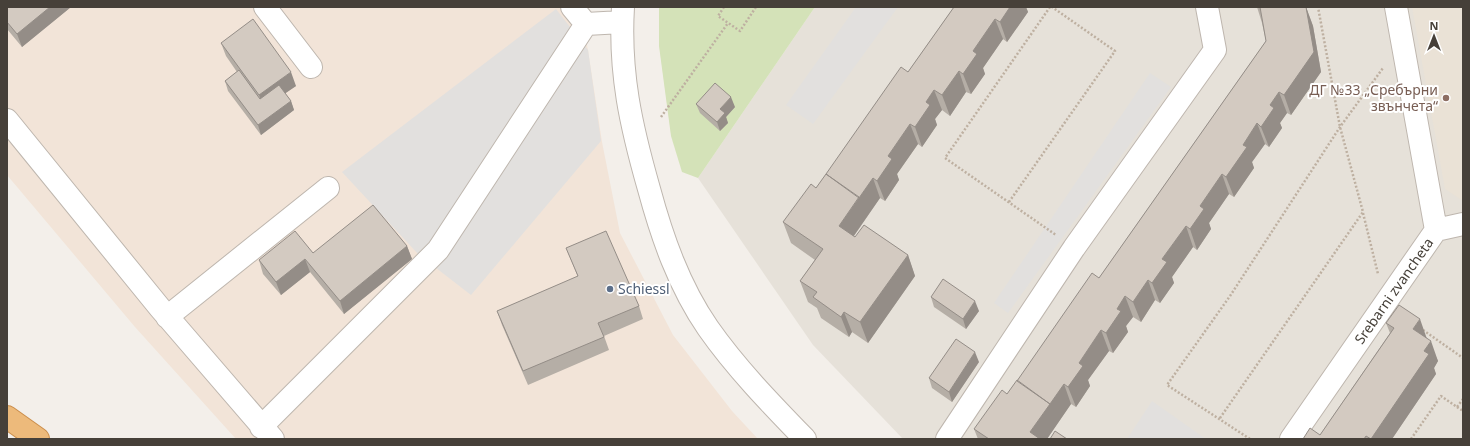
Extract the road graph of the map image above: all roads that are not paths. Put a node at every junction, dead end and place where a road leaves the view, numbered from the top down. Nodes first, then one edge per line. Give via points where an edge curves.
1 (265, 7) edge
2 (572, 7) edge
3 (1207, 7) edge
4 (1396, 7) edge
5 (587, 15) edge
6 (622, 15) edge
7 (311, 67) dead end
8 (7, 120) edge
9 (328, 188) dead end
10 (1463, 224) edge
11 (1436, 230) junction
12 (167, 317) junction
13 (7, 417) edge
14 (267, 433) edge
15 (38, 439) edge
16 (806, 439) edge
17 (948, 439) edge
18 (1291, 439) edge

1 - 7 street
2 - 5 street
3 - 17 street via 1215,50 1074,248
4 - 11 street, Srebarni zvancheta
5 - 6 street
5 - 14 street via 438,250
6 - 16 street via 621,47 629,114 658,220 671,257 707,327 772,406
8 - 12 street
9 - 12 street
10 - 11 street
11 - 18 street, Srebarni zvancheta
12 - 14 street
13 - 15 highway

